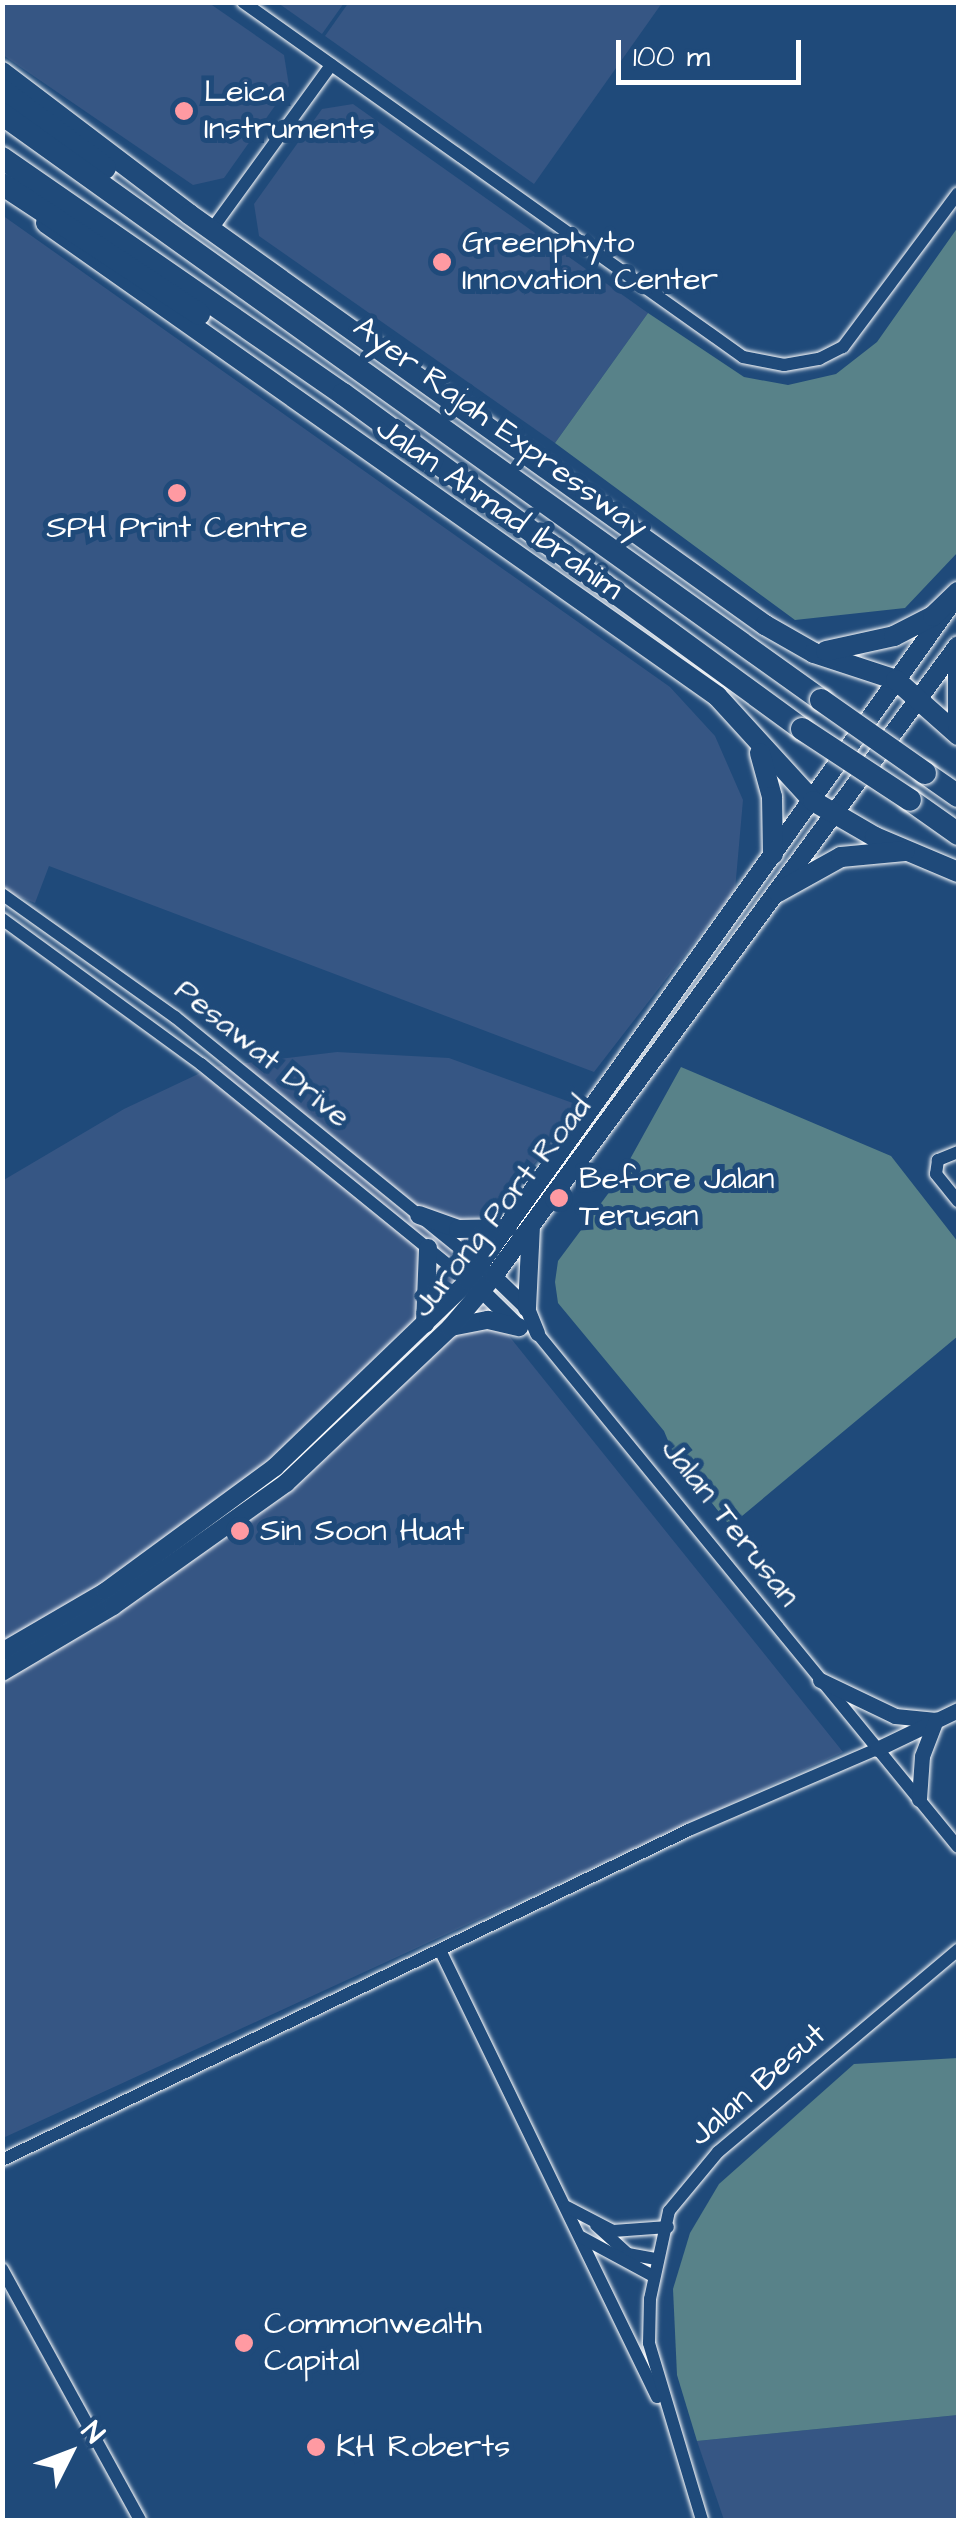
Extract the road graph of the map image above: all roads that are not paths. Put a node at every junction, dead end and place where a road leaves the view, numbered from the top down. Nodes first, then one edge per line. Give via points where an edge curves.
1 (243, 2) edge
2 (331, 65) junction
3 (2, 72) edge
4 (2, 90) edge
5 (2, 114) edge
6 (2, 158) edge
7 (2, 185) edge
8 (958, 193) edge
9 (212, 229) junction
10 (246, 286) junction
11 (248, 332) junction
12 (958, 593) edge
13 (958, 645) edge
14 (814, 652) junction
15 (958, 660) edge
16 (896, 680) junction
17 (919, 696) junction
18 (958, 726) edge
19 (755, 736) junction
20 (958, 736) edge
21 (958, 796) edge
22 (813, 800) junction
23 (833, 814) junction
24 (958, 834) edge
25 (917, 850) junction
26 (773, 854) junction
27 (958, 872) edge
28 (778, 892) junction
29 (2, 894) edge
30 (2, 918) edge
31 (958, 1152) edge
32 (958, 1201) edge
33 (419, 1215) junction
34 (531, 1226) junction
35 (508, 1228) junction
36 (428, 1248) junction
37 (482, 1278) junction
38 (527, 1308) junction
39 (425, 1324) junction
40 (450, 1328) junction
41 (528, 1330) junction
42 (2, 1652) edge
43 (2, 1672) edge
44 (820, 1680) junction
45 (958, 1710) edge
46 (936, 1720) junction
47 (877, 1749) junction
48 (919, 1800) junction
49 (958, 1847) edge
50 (440, 1950) junction
51 (958, 1950) edge
52 (2, 2160) edge
53 (566, 2206) junction
54 (595, 2224) junction
55 (668, 2226) junction
56 (579, 2236) junction
57 (657, 2260) junction
58 (2, 2269) edge
59 (653, 2276) junction
60 (665, 2413) junction
61 (140, 2520) edge
62 (702, 2520) edge

1 - 2 street
2 - 8 street via 743,356 784,365 818,360 843,347
2 - 9 street
3 - 9 main road, Jalan Ahmad Ibrahim
4 - 10 highway
5 - 10 highway, Ayer Rajah Expressway
6 - 11 highway, Ayer Rajah Expressway
7 - 11 highway via 202,316 227,330
7 - 19 main road, Jalan Ahmad Ibrahim via 88,258 717,696
9 - 14 main road, Jalan Ahmad Ibrahim via 749,614
10 - 21 highway, Ayer Rajah Expressway, bridge
11 - 24 highway, Ayer Rajah Expressway, bridge
12 - 14 main road via 933,616 894,636
12 - 16 main road, Jurong Port Road
13 - 17 main road, Jurong Port Road
14 - 16 main road, Jalan Ahmad Ibrahim
15 - 18 main road
16 - 17 main road, Jalan Ahmad Ibrahim
16 - 22 main road, Jurong Port Road
17 - 20 main road, Jalan Ahmad Ibrahim
17 - 23 main road, Jurong Port Road
19 - 22 main road, Jalan Ahmad Ibrahim via 781,774
19 - 26 main road via 771,791
22 - 23 main road, Jalan Ahmad Ibrahim
22 - 26 main road, Jurong Port Road
23 - 25 main road, Jalan Ahmad Ibrahim
23 - 28 main road, Jurong Port Road
25 - 27 main road, Jalan Ahmad Ibrahim
25 - 28 main road via 841,857
26 - 35 main road, Jurong Port Road
28 - 34 main road, Jurong Port Road
29 - 33 street, Pesawat Drive via 175,1017
30 - 36 street, Pesawat Drive via 202,1064
31 - 32 street via 938,1160 936,1174
33 - 35 main road via 458,1229
33 - 37 street, Pesawat Drive
34 - 37 main road, Jurong Port Road
34 - 38 main road
35 - 37 main road, Jurong Port Road
36 - 37 street, Pesawat Drive
36 - 39 main road
37 - 38 street
37 - 39 main road, Jurong Port Road
37 - 40 main road, Jurong Port Road
37 - 41 street
38 - 41 street
39 - 42 main road, Jurong Port Road via 275,1467 105,1592
40 - 41 main road via 488,1320
40 - 43 main road, Jurong Port Road via 286,1483 113,1606
41 - 44 street, Jalan Terusan
44 - 46 street via 895,1716
44 - 47 street, Jalan Terusan
45 - 46 street
46 - 47 street
46 - 48 street via 922,1756
47 - 48 street, Jalan Terusan
47 - 50 street
48 - 49 street, Jalan Terusan
50 - 52 street
50 - 53 street, Jalan Besut
51 - 55 street, Jalan Besut via 718,2152 669,2211
53 - 54 street
53 - 56 street, Jalan Besut
54 - 55 street via 634,2234
54 - 57 street via 628,2254
55 - 57 street, Jalan Besut
56 - 59 street
56 - 60 street, Jalan Besut
57 - 59 street, Jalan Besut
58 - 61 street
59 - 60 street, Jalan Besut via 649,2342
60 - 62 street, Jalan Besut

